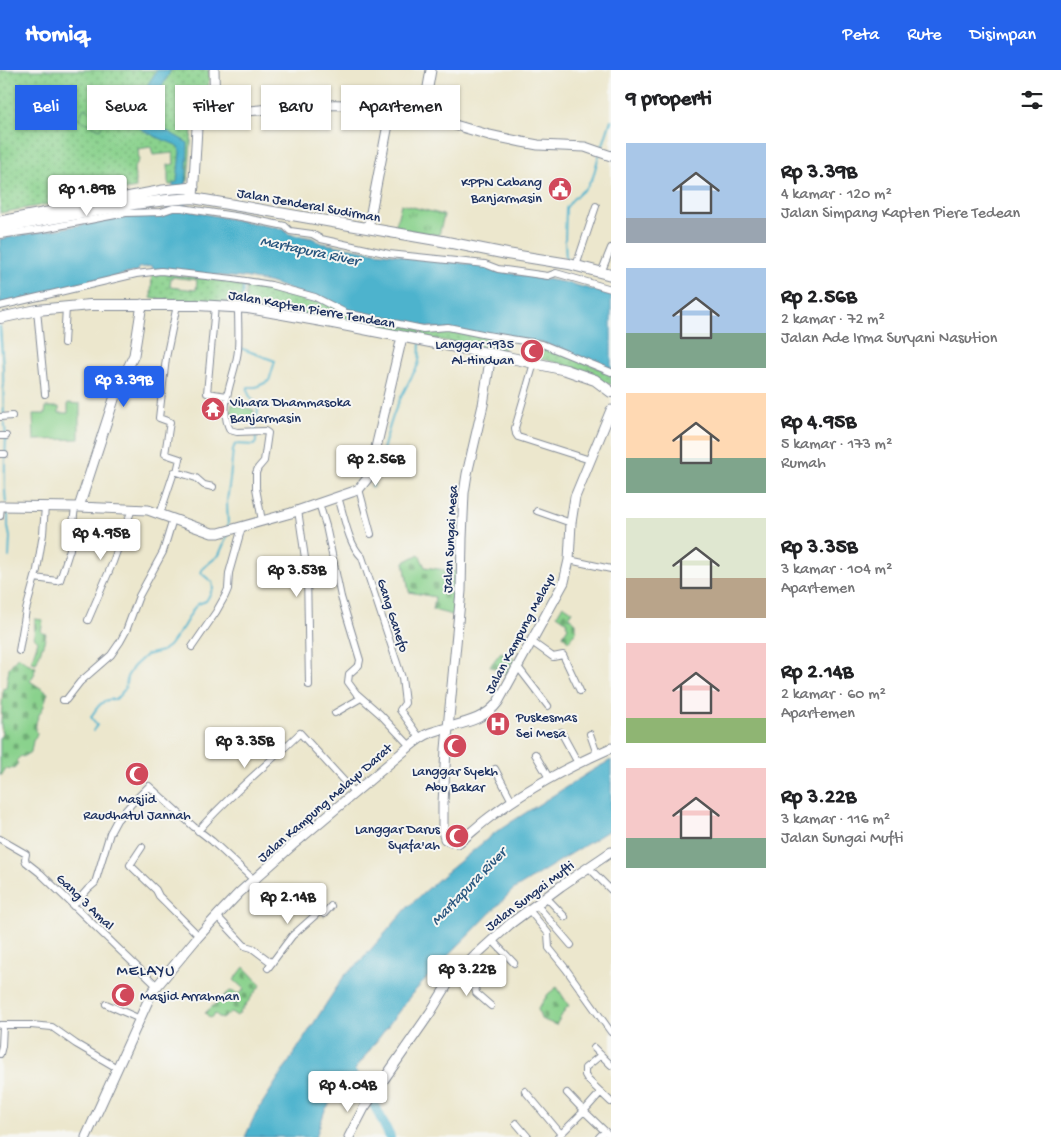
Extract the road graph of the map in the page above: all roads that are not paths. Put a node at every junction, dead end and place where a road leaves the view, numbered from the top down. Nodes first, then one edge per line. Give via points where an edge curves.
1 (214, 70) edge
2 (431, 70) edge
3 (214, 85) edge
4 (428, 85) edge
5 (341, 105) edge
6 (251, 111) edge
7 (460, 126) edge
8 (197, 130) edge
9 (387, 130) edge
10 (608, 154) edge
11 (190, 197) junction
12 (171, 200) junction
13 (596, 206) dead end
14 (0, 221) edge
15 (0, 228) edge
16 (368, 228) junction
17 (0, 235) edge
18 (611, 248) edge
19 (572, 265) junction
20 (557, 268) junction
21 (606, 274) edge
22 (611, 289) edge
23 (142, 304) junction
24 (177, 305) junction
25 (0, 306) edge
26 (215, 306) junction
27 (66, 307) junction
28 (241, 308) junction
29 (37, 310) junction
30 (0, 318) edge
31 (402, 337) junction
32 (64, 343) dead end
33 (491, 354) junction
34 (534, 363) junction
35 (611, 372) edge
36 (611, 392) edge
37 (45, 394) dead end
38 (227, 396) junction
39 (611, 410) edge
40 (12, 416) dead end
41 (0, 417) edge
42 (590, 460) junction
43 (177, 472) junction
44 (213, 487) dead end
45 (358, 489) junction
46 (338, 497) junction
47 (320, 503) junction
48 (1, 506) edge
49 (45, 506) junction
50 (77, 506) junction
51 (132, 509) junction
52 (298, 510) junction
53 (537, 511) dead end
54 (160, 514) junction
55 (0, 516) edge
56 (173, 519) junction
57 (262, 521) junction
58 (571, 522) junction
59 (234, 530) junction
60 (371, 534) dead end
61 (569, 560) junction
62 (611, 569) edge
63 (35, 578) junction
64 (88, 620) dead end
65 (532, 642) junction
66 (192, 647) dead end
67 (19, 651) dead end
68 (518, 667) junction
69 (310, 685) dead end
70 (580, 692) dead end
71 (361, 698) junction
72 (62, 700) dead end
73 (548, 706) dead end
74 (335, 713) dead end
75 (449, 727) junction
76 (561, 732) dead end
77 (590, 734) dead end
78 (420, 738) junction
79 (410, 746) junction
80 (611, 748) edge
81 (535, 754) dead end
82 (598, 754) junction
83 (578, 763) junction
84 (494, 769) dead end
85 (549, 778) junction
86 (354, 792) junction
87 (512, 801) junction
88 (198, 830) junction
89 (0, 839) edge
90 (142, 848) dead end
91 (611, 852) edge
92 (588, 867) junction
93 (254, 880) junction
94 (611, 890) edge
95 (546, 897) junction
96 (73, 906) junction
97 (331, 906) dead end
98 (533, 907) junction
99 (216, 916) junction
100 (565, 917) dead end
101 (200, 936) junction
102 (492, 940) junction
103 (572, 945) dead end
104 (475, 956) junction
105 (514, 963) dead end
106 (460, 972) junction
107 (492, 972) dead end
108 (157, 986) junction
109 (106, 1004) dead end
110 (490, 1006) dead end
111 (140, 1019) junction
112 (1, 1025) edge
113 (611, 1032) edge
114 (594, 1048) dead end
115 (0, 1054) edge
116 (600, 1055) junction
117 (611, 1065) edge
118 (118, 1068) junction
119 (525, 1091) dead end
120 (601, 1092) junction
121 (567, 1093) dead end
122 (611, 1102) edge
123 (584, 1111) junction
124 (516, 1123) dead end
125 (605, 1131) junction
126 (560, 1136) edge
127 (86, 1137) edge
128 (348, 1137) edge
129 (528, 1137) edge
130 (599, 1137) edge
131 (611, 1137) edge

1 - 3 main road
2 - 4 main road
5 - 6 main road
7 - 10 main road via 538,145 574,146
8 - 11 main road
9 - 16 main road
11 - 12 main road, Jalan Jenderal Sudirman
11 - 16 main road, Jalan Jenderal Sudirman
11 - 20 street via 241,216 284,226 290,231 389,254 477,262 498,269 548,276
12 - 14 main road, Jalan Jenderal Sudirman
12 - 15 main road, Jalan Jenderal Sudirman
12 - 17 street via 162,212 126,212
13 - 19 street
16 - 20 main road, Jalan Jenderal Sudirman
18 - 21 street
19 - 20 main road, Jalan Jenderal Sudirman
19 - 21 main road, Jalan Jenderal Sudirman
20 - 22 street via 568,277
23 - 24 main road, Jalan Kapten Pierre Tendean
23 - 27 main road, Jalan Kapten Pierre Tendean
23 - 50 main road via 134,355 116,393
24 - 26 main road, Jalan Kapten Pierre Tendean
24 - 43 street via 166,358 159,418 170,422 165,454 180,459
25 - 35 street via 161,271 272,286 315,298 346,313 423,329 448,327 542,344
26 - 28 main road, Jalan Kapten Pierre Tendean
26 - 38 street via 208,393
27 - 29 main road, Jalan Kapten Pierre Tendean
27 - 32 street
28 - 31 main road, Jalan Kapten Pierre Tendean
28 - 38 street via 237,362
29 - 30 main road, Jalan Kapten Pierre Tendean
29 - 37 street
31 - 33 main road, Jalan Kapten Pierre Tendean
31 - 45 main road via 376,452 367,479
33 - 34 main road, Jalan Kapten Pierre Tendean
33 - 75 main road, Jalan Sungai Mesa via 483,405 466,474 461,591
34 - 36 main road, Jalan Kapten Pierre Tendean via 582,375
34 - 42 street via 515,428 516,435
38 - 57 street via 226,421 230,430 268,432 264,460 256,474
39 - 42 main road, Jalan Kampung Melayu
40 - 41 street
42 - 58 main road, Jalan Kampung Melayu via 575,497
43 - 44 street
43 - 54 street via 174,472
45 - 46 main road
45 - 60 street
46 - 47 main road
46 - 78 street, Gang Ganefo via 351,540 362,557 402,678 405,703 400,710
47 - 52 main road
47 - 71 street via 341,597 360,660 348,680
48 - 49 main road
48 - 55 street
49 - 50 main road
49 - 63 street
50 - 51 main road
50 - 63 street via 70,549 60,580
51 - 54 main road
51 - 64 street
52 - 57 main road
52 - 69 street via 307,572
53 - 58 street
54 - 56 main road
56 - 59 main road via 212,533
56 - 72 street via 163,552 138,596 120,642 111,655 80,682 66,700
57 - 59 main road
58 - 61 main road, Jalan Kampung Melayu
59 - 66 street via 228,589
61 - 62 street
61 - 65 main road, Jalan Kampung Melayu via 564,582
63 - 67 street
65 - 68 main road, Jalan Kampung Melayu
65 - 70 street via 553,657 563,655
68 - 73 street
68 - 75 main road, Jalan Kampung Melayu via 490,711
71 - 74 street
71 - 79 street
75 - 78 main road, Jalan Kampung Melayu Darat
75 - 87 main road, Jalan Sungai Mesa via 442,826 445,839 458,843
76 - 83 street
77 - 82 street
78 - 79 main road, Jalan Kampung Melayu Darat
79 - 86 main road, Jalan Kampung Melayu Darat
80 - 82 main road
81 - 85 street
82 - 83 main road
83 - 85 main road
84 - 87 street
85 - 87 main road
86 - 88 street via 300,733
86 - 93 main road, Jalan Kampung Melayu Darat
88 - 93 street
88 - 96 street via 148,786 117,820 95,883
89 - 96 street, Gang 3 Amal via 26,854 26,862
90 - 101 street via 130,865
91 - 92 main road, Jalan Sungai Mufti
92 - 94 street
92 - 95 main road, Jalan Sungai Mufti
93 - 99 main road, Jalan Kampung Melayu Darat
95 - 98 main road, Jalan Sungai Mufti
95 - 100 street
96 - 108 street, Gang 3 Amal
97 - 99 street via 324,914 320,910 292,936 270,966
98 - 102 main road, Jalan Sungai Mufti
98 - 103 street
98 - 113 street via 548,933 549,948
99 - 101 main road, Jalan Kampung Melayu Darat
101 - 108 main road, Jalan Kampung Melayu Darat
102 - 104 main road, Jalan Sungai Mufti
102 - 105 street
104 - 106 main road, Jalan Sungai Mufti
104 - 107 street
106 - 110 street
106 - 128 main road, Jalan Sungai Mufti via 449,982
108 - 111 main road, Jalan Kampung Melayu Darat
109 - 111 street
111 - 118 main road, Jalan Kampung Melayu Darat
112 - 115 street
112 - 118 street via 52,1027
114 - 116 street
116 - 117 street
116 - 120 street via 584,1074
118 - 127 main road, Jalan Kampung Melayu Darat
119 - 126 street
120 - 122 street
120 - 123 street
121 - 123 street
123 - 125 street
123 - 126 street
124 - 129 street
125 - 130 street
125 - 131 street

